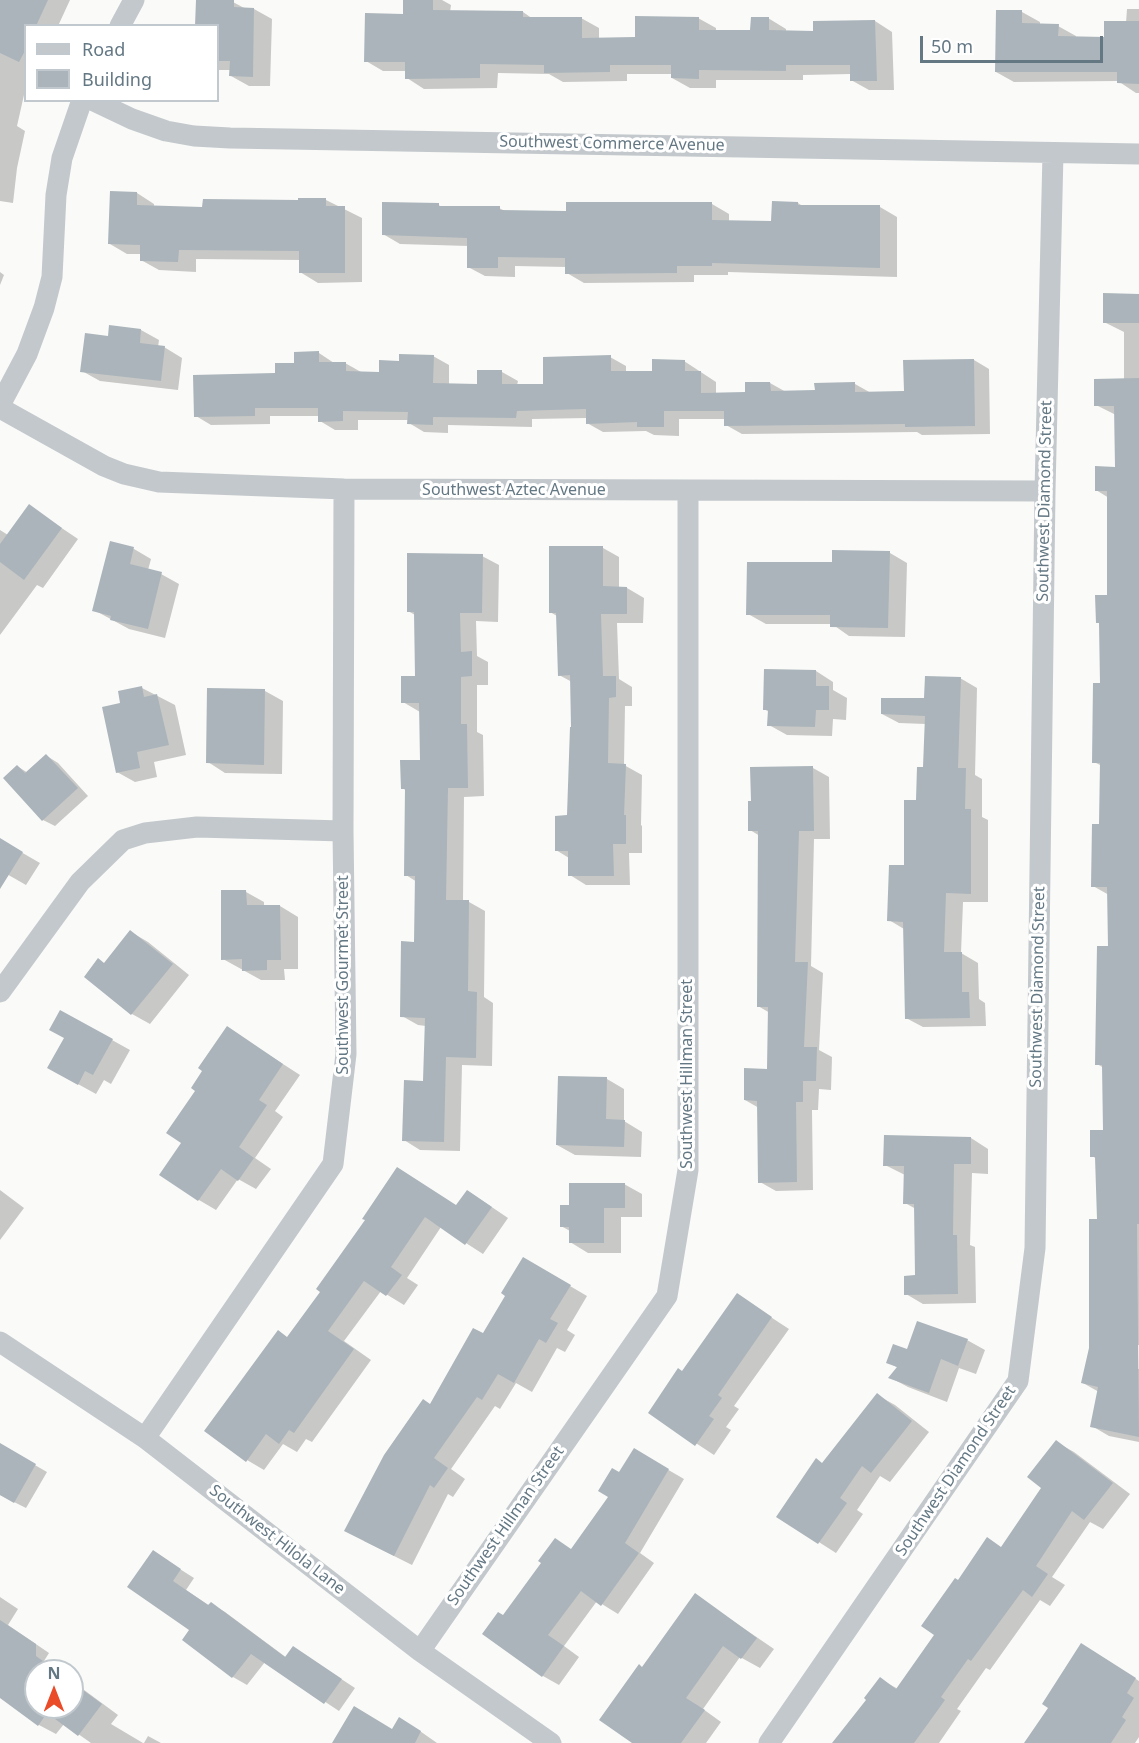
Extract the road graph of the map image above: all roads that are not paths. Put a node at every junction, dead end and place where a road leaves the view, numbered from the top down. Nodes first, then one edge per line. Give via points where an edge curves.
1 (134, 0) edge
2 (121, 24) edge
3 (81, 102) edge
4 (96, 102) edge
5 (1053, 153) junction
6 (1139, 154) edge
7 (0, 407) edge
8 (344, 489) junction
9 (688, 491) junction
10 (1045, 491) junction
11 (343, 831) junction
12 (0, 992) edge
13 (0, 1342) edge
14 (145, 1438) junction
15 (420, 1651) junction
16 (551, 1743) edge
17 (769, 1743) edge

1 - 2 street
3 - 7 street via 62,158 52,277 44,308 27,354
4 - 5 street, Southwest Commerce Avenue via 166,131 230,138
5 - 6 street, Southwest Commerce Avenue
5 - 10 street, Southwest Diamond Street
7 - 8 street, Southwest Aztec Avenue via 124,474 159,482
8 - 9 street, Southwest Aztec Avenue
8 - 11 street, Southwest Gourmet Street
9 - 10 street, Southwest Aztec Avenue
9 - 15 street, Southwest Hillman Street via 688,1170 667,1296
10 - 17 street, Southwest Diamond Street via 1035,1248 1018,1381
11 - 12 street via 197,827 145,833 123,840 80,882
11 - 14 street, Southwest Gourmet Street via 346,1054 333,1164
13 - 14 street, Southwest Hilola Lane
14 - 15 street, Southwest Hilola Lane
15 - 16 street, Southwest Hilola Lane

